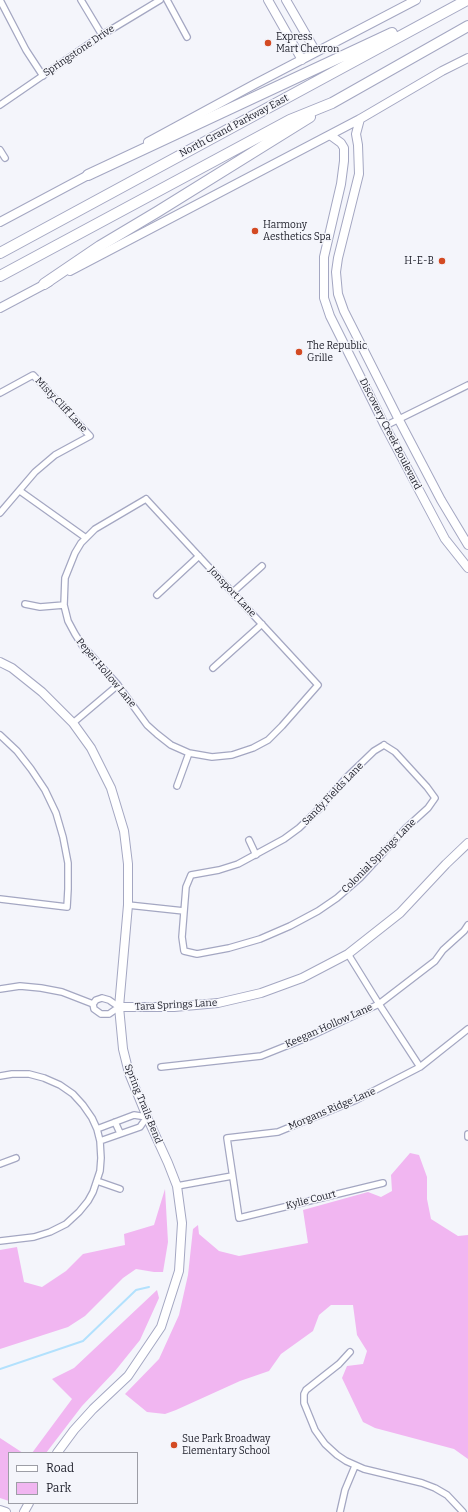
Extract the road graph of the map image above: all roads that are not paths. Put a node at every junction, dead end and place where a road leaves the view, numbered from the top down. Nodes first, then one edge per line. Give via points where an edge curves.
1 (0, 0) edge
2 (81, 0) edge
3 (160, 0) edge
4 (167, 0) edge
5 (268, 0) edge
6 (286, 0) edge
7 (416, 0) edge
8 (467, 0) edge
9 (435, 17) junction
10 (468, 26) edge
11 (102, 35) junction
12 (186, 37) dead end
13 (316, 52) junction
14 (468, 58) edge
15 (302, 60) junction
16 (43, 76) junction
17 (332, 102) junction
18 (0, 105) edge
19 (360, 119) junction
20 (330, 135) junction
21 (0, 150) edge
22 (5, 158) dead end
23 (88, 175) junction
24 (0, 222) edge
25 (0, 252) edge
26 (0, 276) edge
27 (44, 284) junction
28 (0, 308) edge
29 (468, 385) edge
30 (0, 393) edge
31 (399, 420) junction
32 (385, 426) junction
33 (20, 491) junction
34 (146, 499) joint
35 (441, 500) junction
36 (427, 506) junction
37 (0, 513) edge
38 (86, 538) junction
39 (468, 544) edge
40 (199, 556) junction
41 (262, 566) dead end
42 (468, 568) edge
43 (233, 592) junction
44 (157, 595) dead end
45 (25, 604) dead end
46 (64, 605) junction
47 (262, 624) junction
48 (0, 662) edge
49 (213, 668) dead end
50 (118, 685) junction
51 (318, 685) joint
52 (73, 722) junction
53 (0, 735) edge
54 (189, 753) junction
55 (177, 786) dead end
56 (435, 798) joint
57 (249, 840) dead end
58 (468, 843) edge
59 (256, 855) junction
60 (0, 900) edge
61 (128, 905) junction
62 (184, 911) junction
63 (468, 925) edge
64 (348, 954) junction
65 (0, 989) edge
66 (93, 1004) junction
67 (378, 1004) junction
68 (119, 1007) junction
69 (468, 1029) edge
70 (161, 1067) dead end
71 (420, 1067) junction
72 (0, 1076) edge
73 (147, 1117) junction
74 (115, 1122) junction
75 (97, 1129) junction
76 (120, 1133) junction
77 (100, 1141) junction
78 (16, 1158) dead end
79 (0, 1164) edge
80 (232, 1176) junction
81 (97, 1181) junction
82 (383, 1183) dead end
83 (177, 1186) junction
84 (120, 1189) dead end
85 (0, 1241) edge
86 (350, 1352) dead end
87 (58, 1452) edge
88 (355, 1466) junction
89 (0, 1510) edge
90 (6, 1512) edge
91 (340, 1512) edge
92 (463, 1512) edge

1 - 16 street
2 - 11 street
3 - 11 street, Springstone Drive
4 - 12 street
5 - 15 street
6 - 13 street
7 - 13 street
8 - 9 highway, North Grand Parkway East
9 - 23 highway via 420,20
9 - 25 highway, North Grand Parkway East
10 - 17 highway, North Grand Parkway East
11 - 16 street, Springstone Drive
13 - 15 street
14 - 19 street
15 - 23 street
16 - 18 street, Springstone Drive
17 - 26 highway, North Grand Parkway East via 290,120
17 - 27 highway via 100,246
19 - 20 street
19 - 31 street, Discovery Creek Boulevard via 356,134 360,174 338,258 338,294 344,311
20 - 27 street
20 - 32 street, Discovery Creek Boulevard via 344,148 344,161 324,257 324,298 330,316
21 - 22 street
23 - 24 street
27 - 28 street
29 - 31 street
30 - 33 street, Misty Cliff Lane via 33,375 90,436 55,455 35,472
31 - 32 street
31 - 35 street, Discovery Creek Boulevard
32 - 36 street, Discovery Creek Boulevard
33 - 37 street
33 - 38 street
34 - 38 street, Peper Hollow Lane via 95,529
34 - 40 street, Jonsport Lane
35 - 36 street
35 - 39 street, Discovery Creek Boulevard
36 - 42 street, Discovery Creek Boulevard via 445,540
38 - 46 street, Peper Hollow Lane via 69,565 65,578
40 - 43 street, Jonsport Lane
40 - 44 street
41 - 43 street
43 - 47 street, Jonsport Lane
45 - 46 street via 40,607
46 - 50 street, Peper Hollow Lane via 68,621 82,645
47 - 49 street
47 - 51 street, Jonsport Lane
48 - 52 street, Spring Trails Bend via 12,668 42,692
50 - 52 street
50 - 54 street, Peper Hollow Lane via 157,734 171,745
51 - 54 street, Peper Hollow Lane via 268,740 253,748 232,755 212,757
52 - 61 street, Spring Trails Bend via 91,748 111,788 124,831 128,864
53 - 60 street via 32,769 45,790 56,813 68,864 67,907
54 - 55 street
56 - 59 street, Sandy Fields Lane via 395,752 384,745 374,751 300,828
56 - 62 street, Colonial Springs Lane via 360,878 337,898 290,926 260,939 197,954 184,951
57 - 59 street
58 - 64 street, Tara Springs Lane via 400,913
59 - 62 street, Sandy Fields Lane via 220,870 191,875 186,887
61 - 62 street
61 - 68 street, Spring Trails Bend
63 - 67 street, Keegan Hollow Lane via 435,961
64 - 67 street
64 - 68 street, Tara Springs Lane via 302,978 240,999 196,1006
65 - 66 street via 20,986 41,988 62,992
66 - 68 street via 102,998
66 - 68 street via 94,1010 101,1014 108,1014
67 - 70 street, Keegan Hollow Lane via 311,1036 261,1056
67 - 71 street
68 - 73 street, Spring Trails Bend via 123,1049 129,1073
69 - 71 street, Morgans Ridge Lane
71 - 80 street, Morgans Ridge Lane via 356,1100 278,1132 227,1138
72 - 75 street via 28,1074 60,1085 83,1105
73 - 74 street via 134,1115
73 - 76 street via 140,1127
73 - 83 street, Spring Trails Bend
74 - 75 street
74 - 76 street
75 - 77 street
76 - 77 street
77 - 81 street via 101,1158
78 - 79 street
80 - 82 street, Kylie Court via 239,1218
80 - 83 street
81 - 84 street
81 - 85 street via 88,1201 66,1224 34,1237
83 - 87 street, Spring Trails Bend via 182,1223 179,1271 161,1327 128,1376 93,1409
86 - 88 street via 306,1390 304,1403 315,1430 325,1444
88 - 91 street via 345,1490
88 - 92 street via 435,1488 447,1495
89 - 90 street

